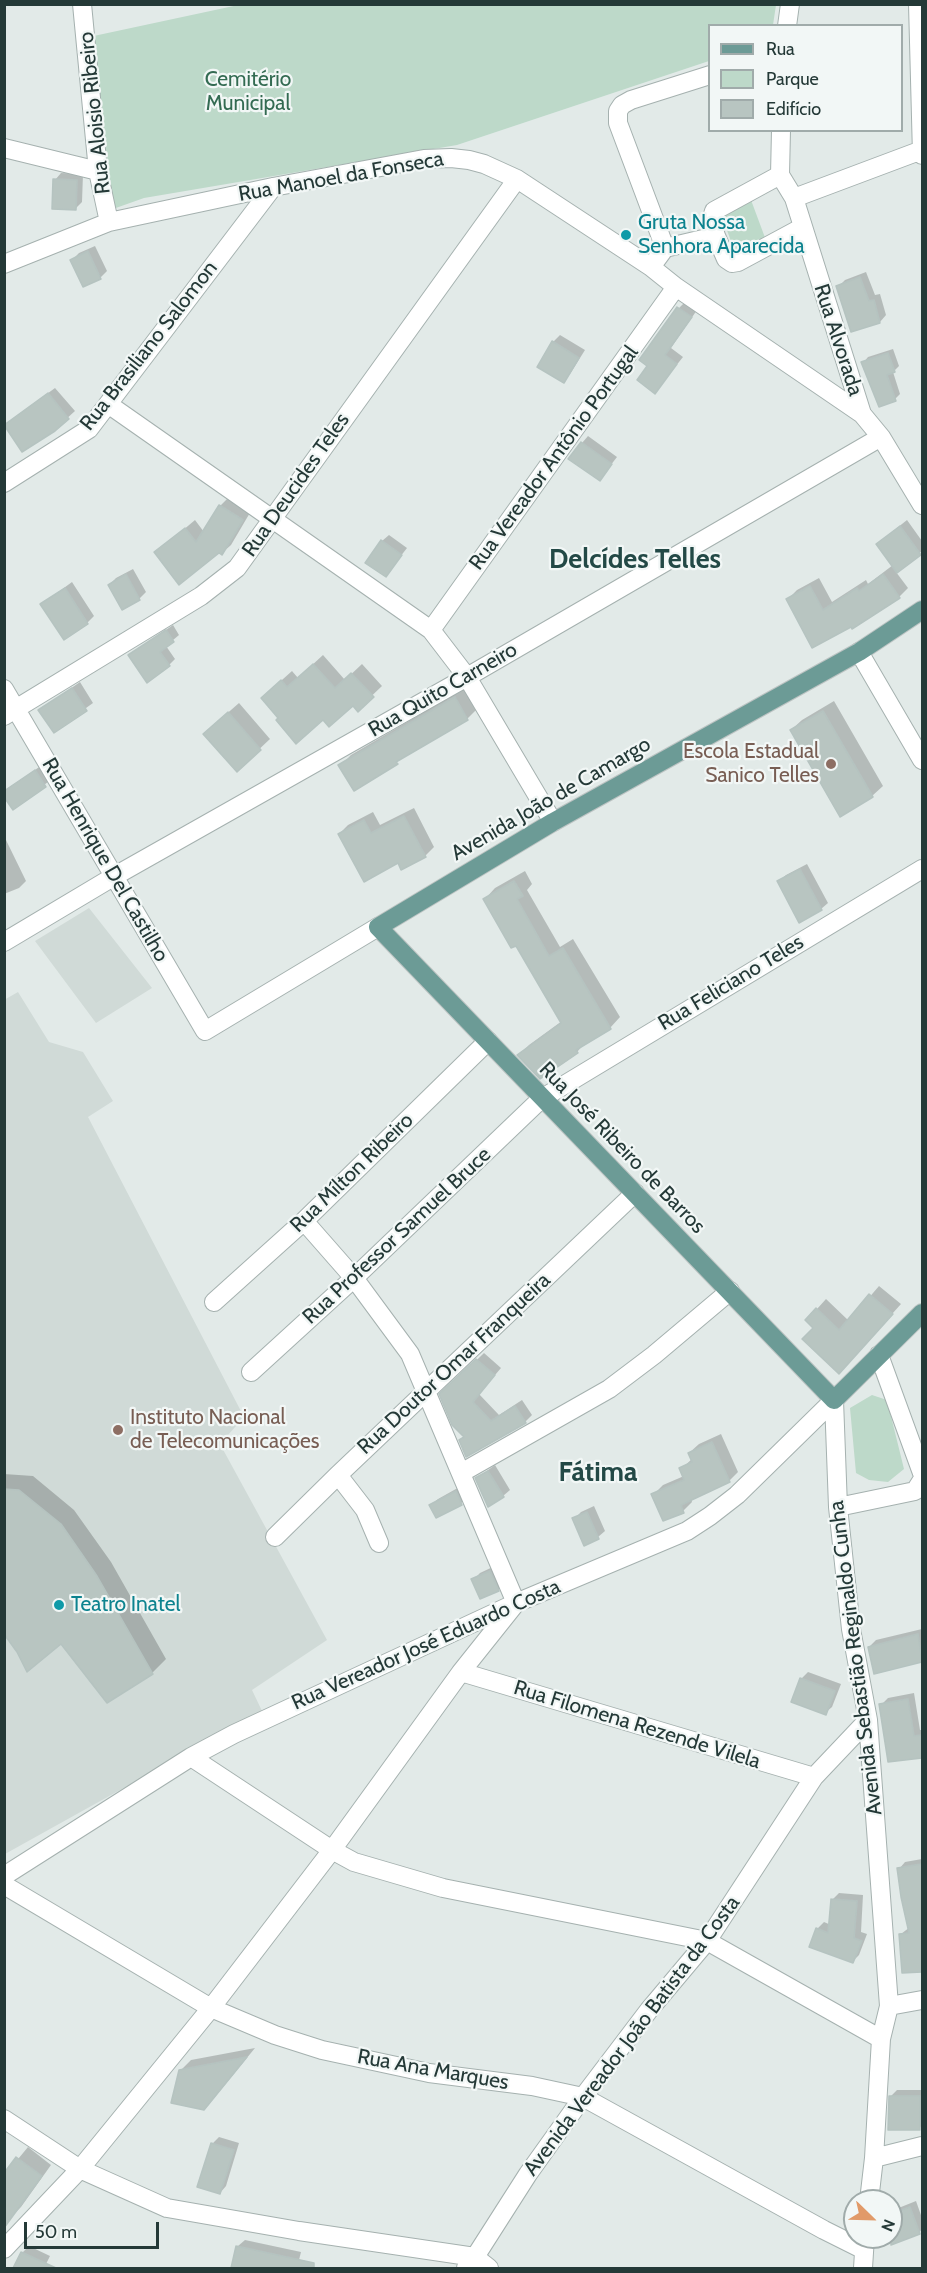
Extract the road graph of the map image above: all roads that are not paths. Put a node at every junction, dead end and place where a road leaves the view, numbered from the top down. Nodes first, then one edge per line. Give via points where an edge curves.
1 (82, 4) edge
2 (790, 4) edge
3 (918, 4) edge
4 (787, 24) edge
5 (708, 76) edge
6 (781, 132) edge
7 (4, 148) edge
8 (922, 152) edge
9 (98, 171) junction
10 (780, 175) junction
11 (517, 179) junction
12 (273, 187) junction
13 (794, 198) junction
14 (109, 222) junction
15 (803, 227) junction
16 (716, 236) junction
17 (665, 248) junction
18 (4, 264) edge
19 (651, 267) junction
20 (676, 286) junction
21 (108, 404) junction
22 (862, 414) junction
23 (880, 436) junction
24 (4, 483) edge
25 (922, 505) edge
26 (272, 517) junction
27 (922, 610) edge
28 (431, 630) junction
29 (859, 652) junction
30 (467, 677) junction
31 (4, 689) edge
32 (10, 712) edge
33 (922, 760) edge
34 (553, 822) junction
35 (922, 869) edge
36 (113, 877) junction
37 (378, 927) junction
38 (4, 942) edge
39 (205, 1031) joint
40 (488, 1041) junction
41 (542, 1098) junction
42 (635, 1193) junction
43 (304, 1221) junction
44 (354, 1278) junction
45 (730, 1291) junction
46 (214, 1302) dead end
47 (922, 1312) edge
48 (879, 1355) junction
49 (251, 1372) dead end
50 (425, 1392) junction
51 (834, 1400) junction
52 (461, 1473) junction
53 (922, 1473) edge
54 (338, 1475) junction
55 (922, 1480) edge
56 (838, 1507) junction
57 (275, 1537) dead end
58 (379, 1543) dead end
59 (516, 1603) junction
60 (460, 1672) junction
61 (868, 1720) junction
62 (191, 1757) junction
63 (814, 1777) junction
64 (332, 1850) junction
65 (4, 1876) edge
66 (4, 1885) edge
67 (707, 1941) junction
68 (922, 2000) edge
69 (890, 2006) junction
70 (211, 2008) junction
71 (881, 2039) junction
72 (583, 2097) junction
73 (4, 2119) edge
74 (922, 2146) edge
75 (874, 2158) junction
76 (80, 2169) junction
77 (870, 2189) edge
78 (843, 2236) edge
79 (4, 2249) edge
80 (865, 2249) edge
81 (477, 2265) edge
82 (864, 2268) edge

1 - 9 street, Rua Aloisio Ribeiro
2 - 4 street
3 - 8 street
5 - 17 street via 631,100 618,111 618,123
6 - 10 street
7 - 9 street
8 - 13 street
9 - 14 street, Rua Aloisio Ribeiro
10 - 13 street, Rua Alvorada
10 - 16 street via 714,211 711,221
11 - 12 street, Rua Manoel da Fonseca via 484,164 451,158 424,159
11 - 19 street, Rua Manoel da Fonseca
11 - 26 street, Rua Deucides Teles
12 - 14 street, Rua Manoel da Fonseca
12 - 21 street, Rua Brasiliano Salomon
13 - 15 street, Rua Alvorada
14 - 18 street, Rua Manoel da Fonseca
15 - 16 street via 732,263 726,259
15 - 22 street, Rua Alvorada
16 - 17 street
17 - 19 street
19 - 20 street, Rua Manoel da Fonseca
20 - 22 street, Rua Manoel da Fonseca
20 - 28 street, Rua Vereador Antônio Portugal
21 - 24 street, Rua Brasiliano Salomon via 89,429
21 - 26 street
22 - 23 street, Rua Manoel da Fonseca
23 - 25 street, Rua Manoel da Fonseca
23 - 30 street, Rua Quito Carneiro
26 - 28 street
26 - 32 street, Rua Deucides Teles via 237,568 201,596
27 - 29 main road, Avenida João de Camargo
28 - 30 street
29 - 33 street
29 - 34 main road, Avenida João de Camargo
30 - 34 street
30 - 36 street, Rua Quito Carneiro
31 - 32 street, Rua Henrique Del Castilho
32 - 36 street, Rua Henrique Del Castilho
34 - 37 main road, Avenida João de Camargo
35 - 41 street, Rua Feliciano Teles
36 - 38 street, Rua Quito Carneiro
36 - 39 street, Rua Henrique Del Castilho
37 - 39 street, Avenida João de Camargo
37 - 40 main road, Rua José Ribeiro de Barros
40 - 41 main road, Rua José Ribeiro de Barros
40 - 43 street, Rua Mílton Ribeiro
41 - 42 main road, Rua José Ribeiro de Barros
41 - 44 street, Rua Professor Samuel Bruce
42 - 45 main road, Rua José Ribeiro de Barros
42 - 50 street, Rua Doutor Omar Franqueira
43 - 44 street
43 - 46 street, Rua Mílton Ribeiro
44 - 49 street, Rua Professor Samuel Bruce
44 - 50 street via 410,1354
45 - 51 main road, Rua José Ribeiro de Barros
45 - 52 street via 609,1389
47 - 48 main road
48 - 51 main road
48 - 53 street
50 - 52 street
50 - 54 street, Rua Doutor Omar Franqueira
51 - 56 street, Avenida Sebastião Reginaldo Cunha
51 - 59 street, Rua Vereador José Eduardo Costa via 737,1495 687,1531
52 - 59 street
54 - 57 street, Rua Doutor Omar Franqueira
54 - 58 street via 365,1510
55 - 56 street via 915,1491
56 - 61 street, Avenida Sebastião Reginaldo Cunha via 851,1629
59 - 60 street
59 - 62 street, Rua Vereador José Eduardo Costa
60 - 63 street, Rua Filomena Rezende Vilela
60 - 64 street
61 - 63 street, Avenida Vereador João Batista da Costa
61 - 69 street, Avenida Sebastião Reginaldo Cunha
62 - 64 street
62 - 65 street, Rua Vereador José Eduardo Costa
63 - 67 street, Avenida Vereador João Batista da Costa
64 - 67 street via 354,1862 443,1888
64 - 70 street
66 - 70 street, Rua Ana Marques
67 - 71 street
67 - 72 street, Avenida Vereador João Batista da Costa
68 - 69 street
69 - 71 street, Avenida Sebastião Reginaldo Cunha
70 - 72 street, Rua Ana Marques via 275,2035 322,2049 429,2073 532,2086
70 - 76 street
71 - 75 street, Avenida Sebastião Reginaldo Cunha
72 - 78 street, Rua Ana Marques via 824,2230
72 - 81 street, Avenida Vereador João Batista da Costa via 528,2174
73 - 76 street
74 - 75 street
75 - 77 street, Avenida Sebastião Reginaldo Cunha
76 - 79 street
76 - 81 street via 167,2208
80 - 82 street

